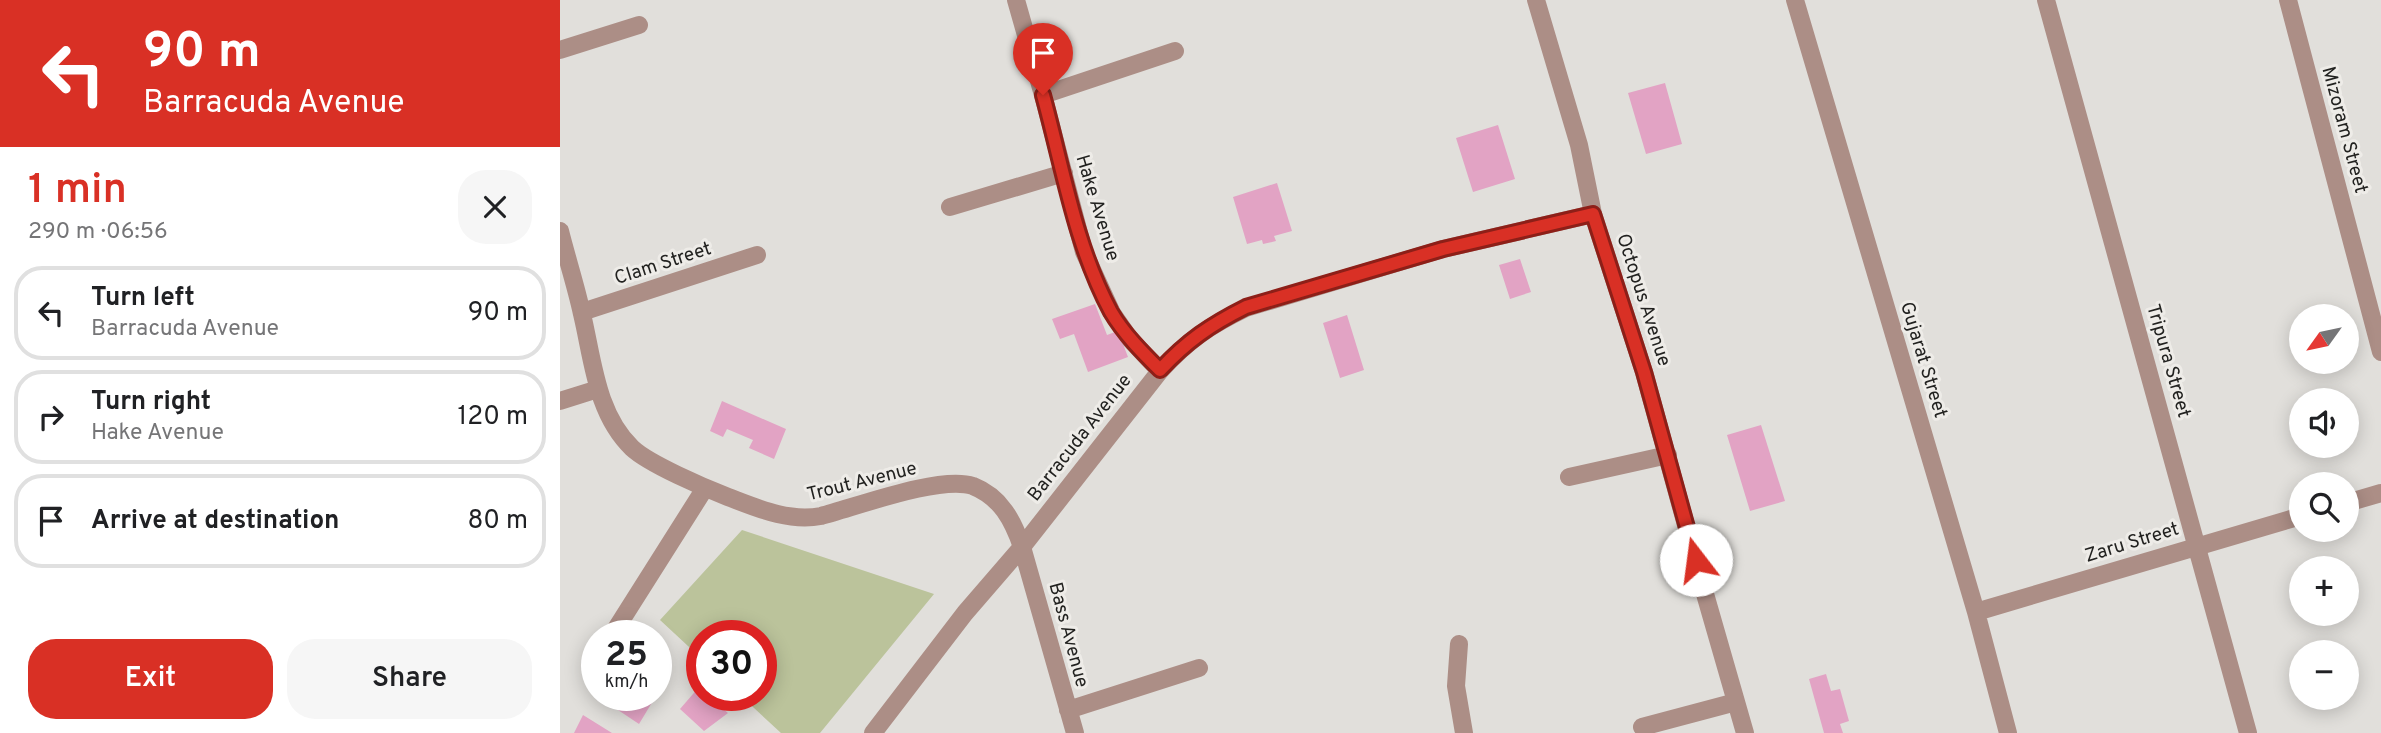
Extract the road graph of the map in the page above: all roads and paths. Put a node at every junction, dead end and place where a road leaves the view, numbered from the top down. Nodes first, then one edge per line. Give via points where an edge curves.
1 (1016, 0) edge
2 (1536, 0) edge
3 (1795, 0) edge
4 (2046, 0) edge
5 (2288, 0) edge
6 (639, 25) dead end
7 (560, 50) edge
8 (1175, 51) dead end
9 (1043, 95) junction
10 (1064, 173) junction
11 (950, 207) dead end
12 (1593, 214) junction
13 (560, 231) edge
14 (757, 255) dead end
15 (582, 312) junction
16 (2381, 352) edge
17 (1160, 370) junction
18 (598, 389) junction
19 (560, 401) edge
20 (1668, 455) junction
21 (1569, 477) dead end
22 (705, 488) junction
23 (2381, 493) edge
24 (2359, 499) edge
25 (2289, 519) edge
26 (2197, 545) junction
27 (1022, 547) junction
28 (1976, 612) junction
29 (621, 620) edge
30 (1459, 644) dead end
31 (1199, 668) dead end
32 (1736, 702) junction
33 (1068, 710) junction
34 (1642, 727) dead end
35 (873, 733) edge
36 (1075, 733) edge
37 (1464, 733) edge
38 (1745, 733) edge
39 (2008, 733) edge
40 (2248, 733) edge

1 - 9 street, Hake Avenue
2 - 12 street, Octopus Avenue via 1579,145
3 - 28 street, Gujarat Street
4 - 26 street, Tripura Street
5 - 16 street, Mizoram Street
6 - 7 street
8 - 9 street
9 - 10 street, Hake Avenue
10 - 11 street
10 - 17 street, Hake Avenue via 1084,252 1112,313
12 - 17 street, Barracuda Avenue via 1443,249 1246,307 1197,335
12 - 20 street, Octopus Avenue
13 - 15 street, Trout Avenue
14 - 15 street, Clam Street
15 - 18 street, Trout Avenue
17 - 27 street, Barracuda Avenue
18 - 19 street
18 - 22 street, Trout Avenue via 606,412 633,449
20 - 21 street
20 - 32 street, Octopus Avenue
22 - 27 street, Trout Avenue via 792,518 807,518 925,487 974,486 1007,511
22 - 29 street
23 - 24 street
25 - 26 street, Zaru Street
26 - 28 street, Zaru Street
26 - 40 street, Tripura Street
27 - 33 street, Bass Avenue
27 - 35 street, Barracuda Avenue
28 - 39 street, Gujarat Street
30 - 37 street via 1456,686
31 - 33 street
32 - 34 street
32 - 38 street, Octopus Avenue
33 - 36 street, Bass Avenue

